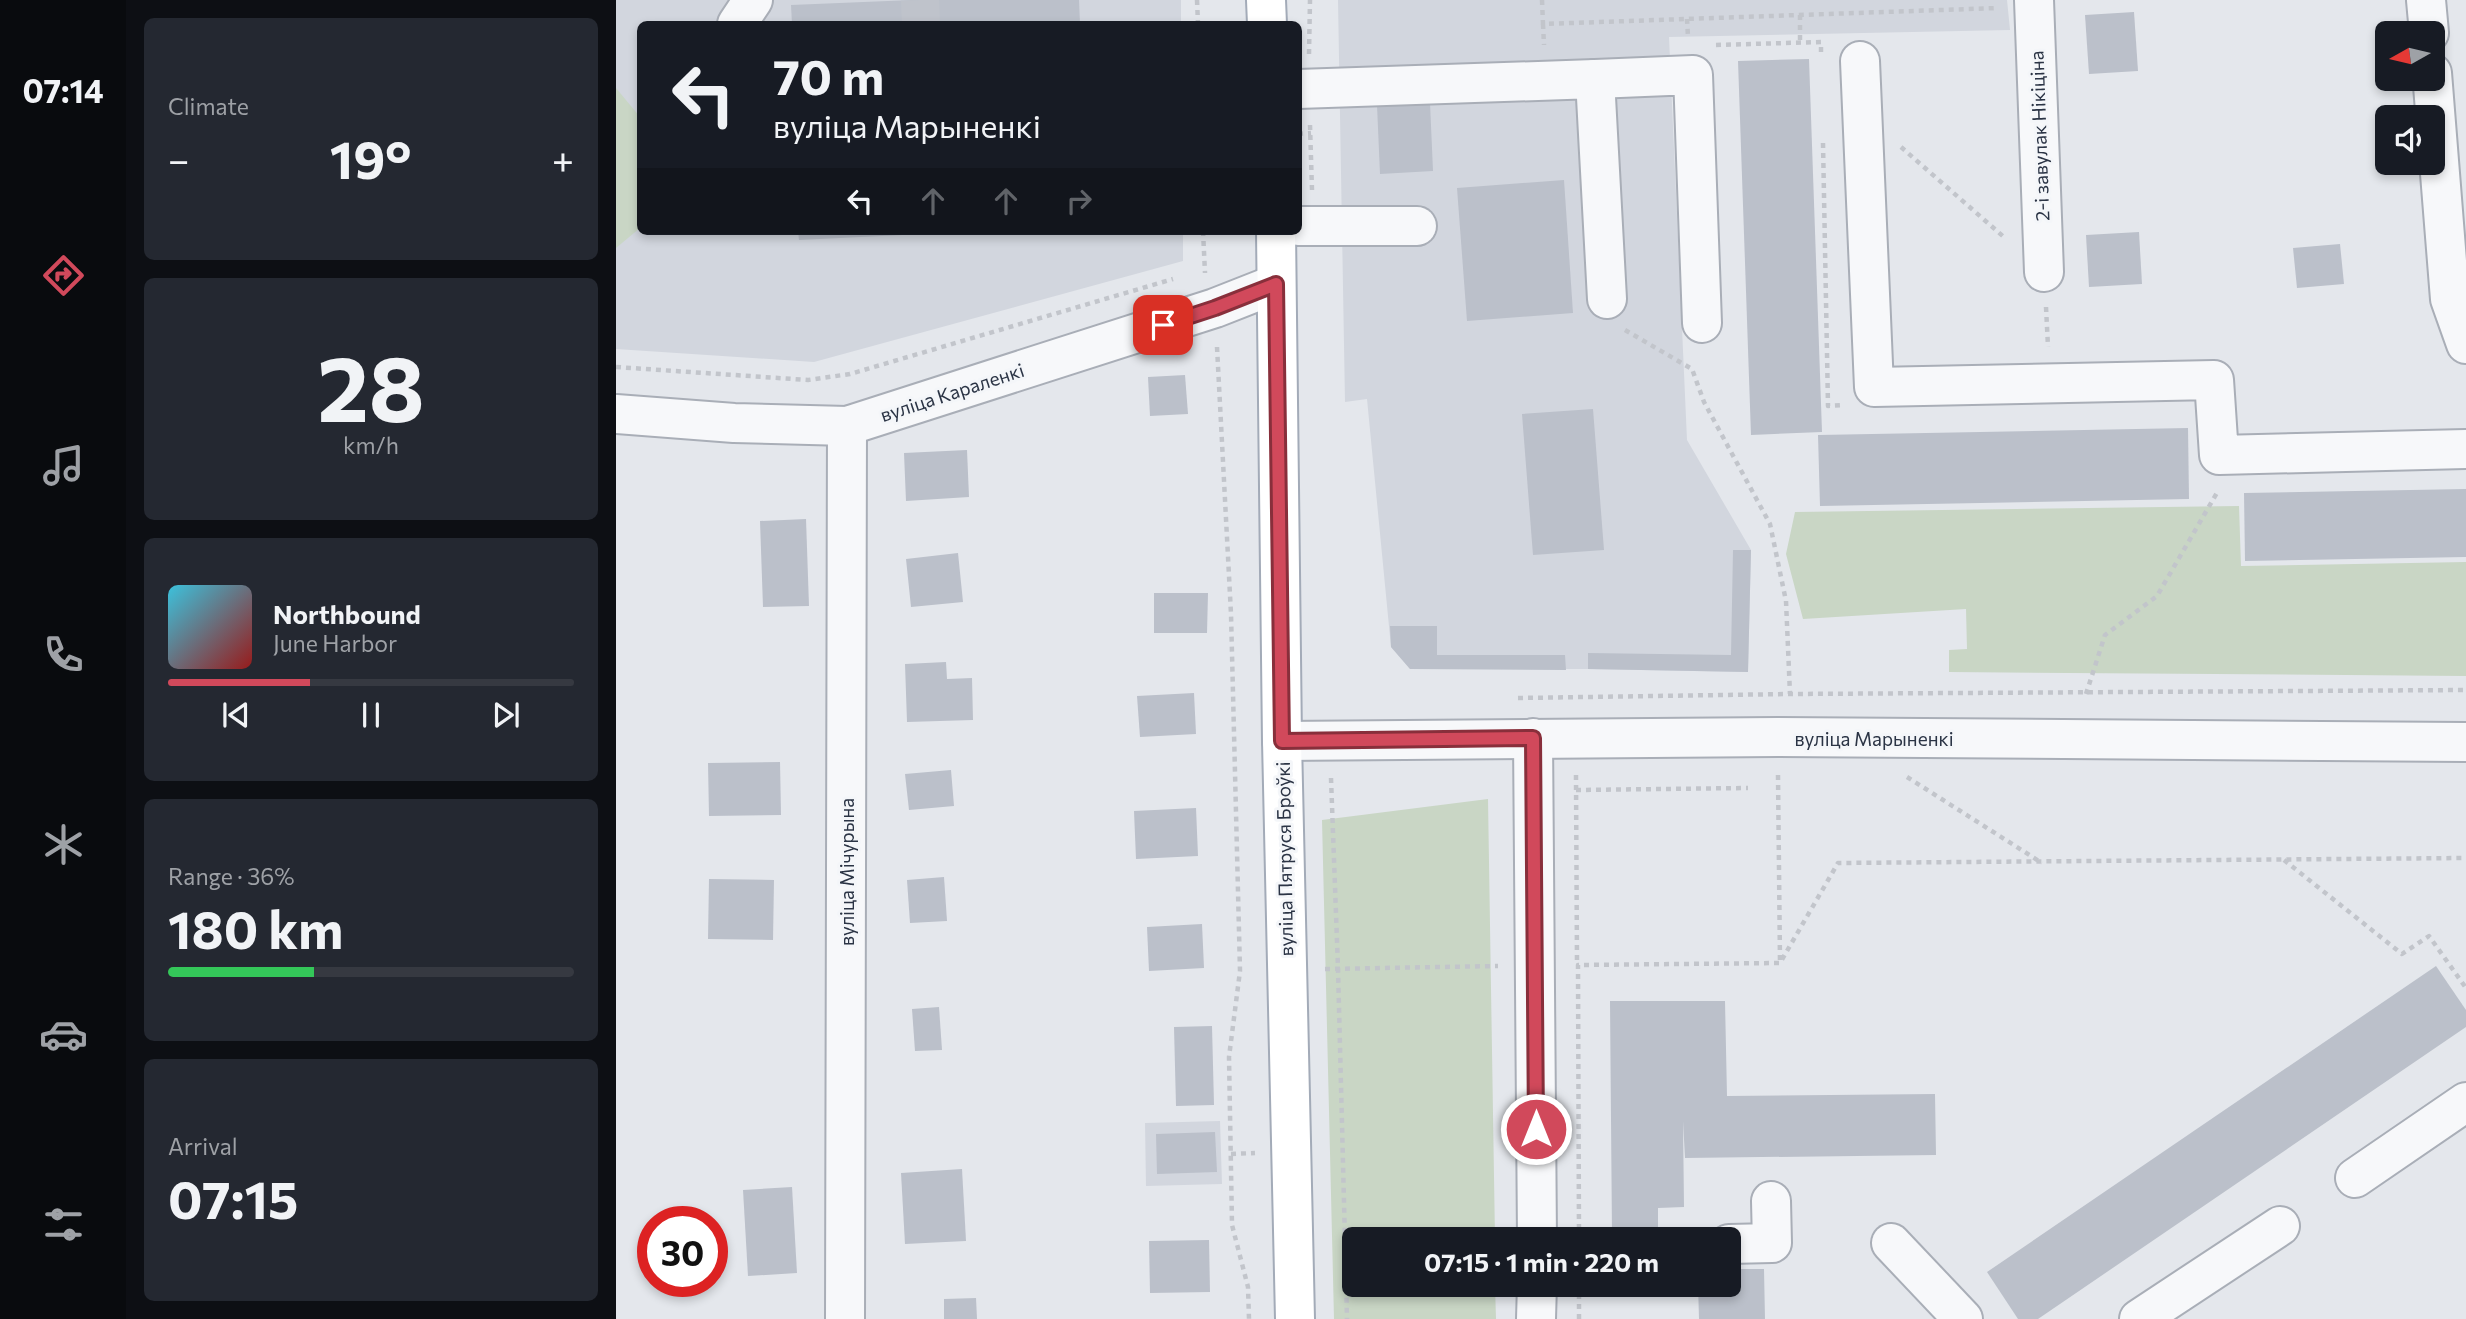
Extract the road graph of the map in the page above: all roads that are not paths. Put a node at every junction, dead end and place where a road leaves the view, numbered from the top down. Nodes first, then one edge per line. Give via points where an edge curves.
1 (753, 0) edge
2 (1266, 0) edge
3 (2426, 0) edge
4 (2034, 4) edge
5 (739, 21) edge
6 (1267, 21) edge
7 (2428, 21) edge
8 (1860, 61) dead end
9 (1595, 79) junction
10 (1304, 89) edge
11 (2433, 91) edge
12 (1306, 226) edge
13 (1417, 226) dead end
14 (1276, 235) edge
15 (2044, 272) road end
16 (1276, 284) junction
17 (1607, 299) road end
18 (1702, 323) dead end
19 (2466, 344) edge
20 (616, 414) edge
21 (847, 425) junction
22 (2466, 450) edge
23 (1533, 738) junction
24 (1282, 741) junction
25 (2466, 742) edge
26 (2466, 1102) edge
27 (2355, 1178) dead end
28 (1771, 1201) dead end
29 (2280, 1226) dead end
30 (1537, 1227) edge
31 (1891, 1243) dead end
32 (1741, 1244) edge
33 (1536, 1297) edge
34 (845, 1319) edge
35 (1295, 1319) edge
36 (1536, 1319) edge
37 (1963, 1319) edge
38 (2139, 1319) edge

1 - 5 street
2 - 6 main road
3 - 7 street
4 - 15 street, 2-і завулак Нікіціна
8 - 22 street via 1874,387 2214,380 2219,455
9 - 10 street
9 - 17 street
9 - 18 street via 1693,75
11 - 19 street via 2450,299
12 - 13 street
14 - 16 main road, вуліца Пятруся Броўкі
16 - 21 street, вуліца Караленкі via 1215,308
16 - 24 main road, вуліца Пятруся Броўкі
20 - 21 street, вуліца Караленкі
21 - 34 street, вуліца Мічурына
23 - 24 street, вуліца Марыненкі
23 - 25 street, вуліца Марыненкі
23 - 30 street
24 - 35 main road, вуліца Пятруся Броўкі
26 - 27 street
28 - 32 street via 1772,1243
29 - 38 street
31 - 37 street
33 - 36 street

